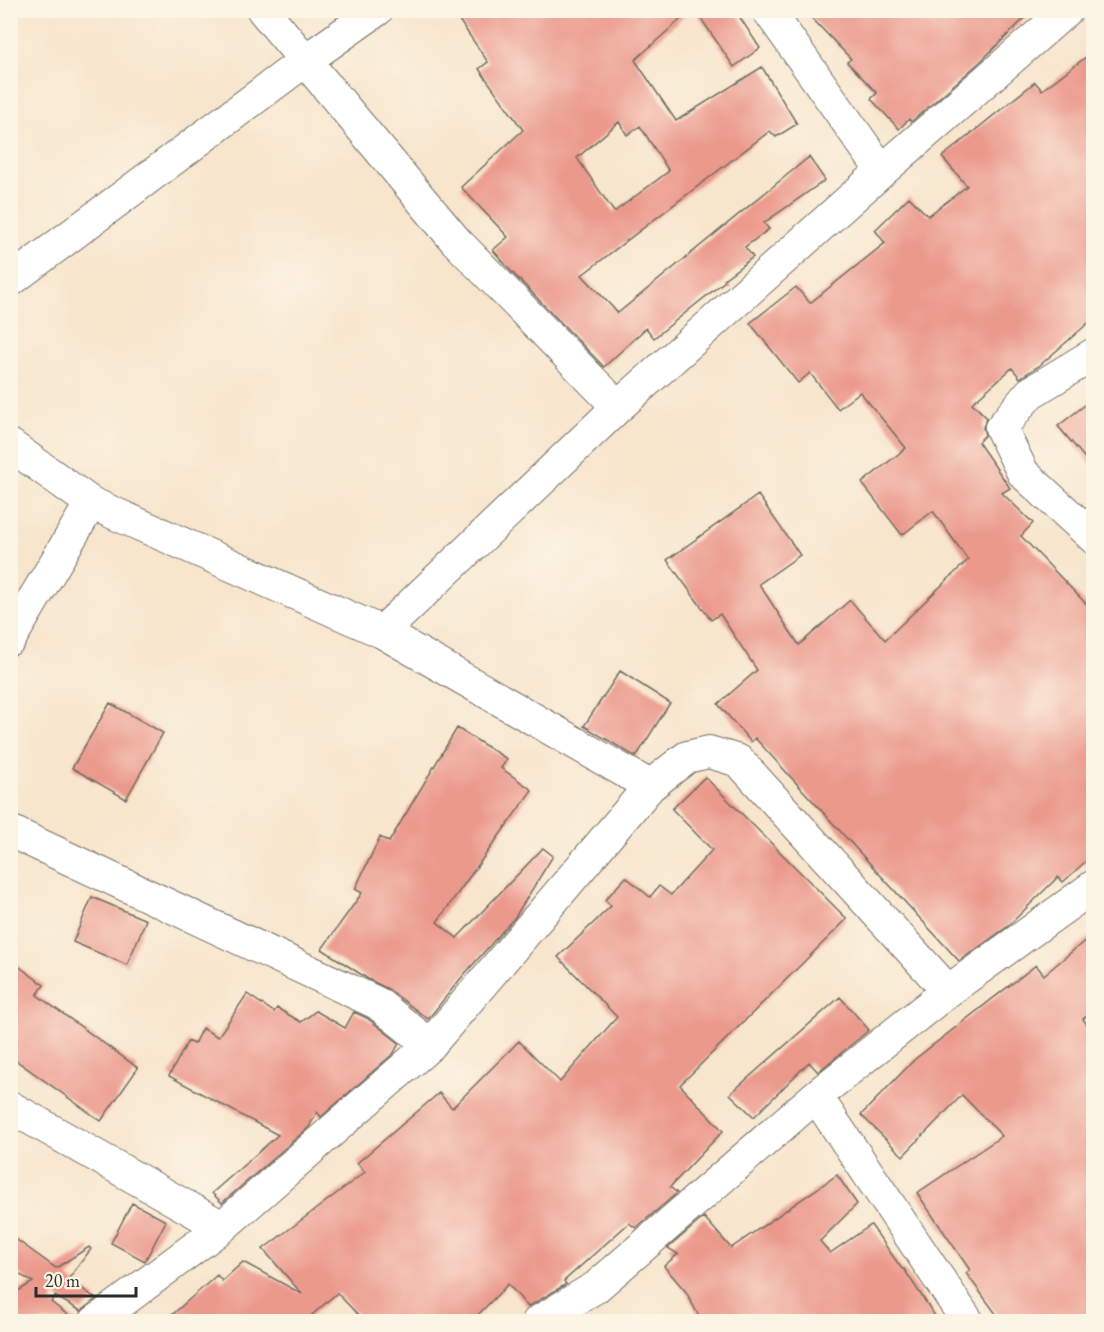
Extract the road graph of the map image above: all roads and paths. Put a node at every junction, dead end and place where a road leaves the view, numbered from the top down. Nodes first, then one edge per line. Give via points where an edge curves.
1 (263, 10) edge
2 (377, 10) edge
3 (768, 10) edge
4 (1067, 10) edge
5 (306, 60) junction
6 (882, 171) junction
7 (10, 281) edge
8 (1094, 354) edge
9 (618, 407) junction
10 (10, 445) edge
11 (91, 503) junction
12 (1094, 538) edge
13 (382, 632) junction
14 (10, 639) edge
15 (650, 786) junction
16 (10, 831) edge
17 (1094, 886) edge
18 (948, 991) junction
19 (430, 1045) junction
20 (816, 1096) junction
21 (10, 1107) edge
22 (222, 1227) junction
23 (95, 1322) edge
24 (538, 1322) edge
25 (968, 1322) edge

1 - 5 street
2 - 5 street
3 - 6 street
4 - 6 street
5 - 7 street
5 - 9 street via 455,240
6 - 9 street
8 - 12 street via 1030,393 1001,428 1023,473
9 - 13 street
10 - 11 street
11 - 13 street
11 - 14 street
13 - 15 street
15 - 18 street via 687,757 710,752 739,761
15 - 19 street
16 - 19 street via 377,1003
17 - 18 street
18 - 20 street
19 - 22 street
20 - 24 street via 596,1287
20 - 25 street
21 - 22 street
22 - 23 street

